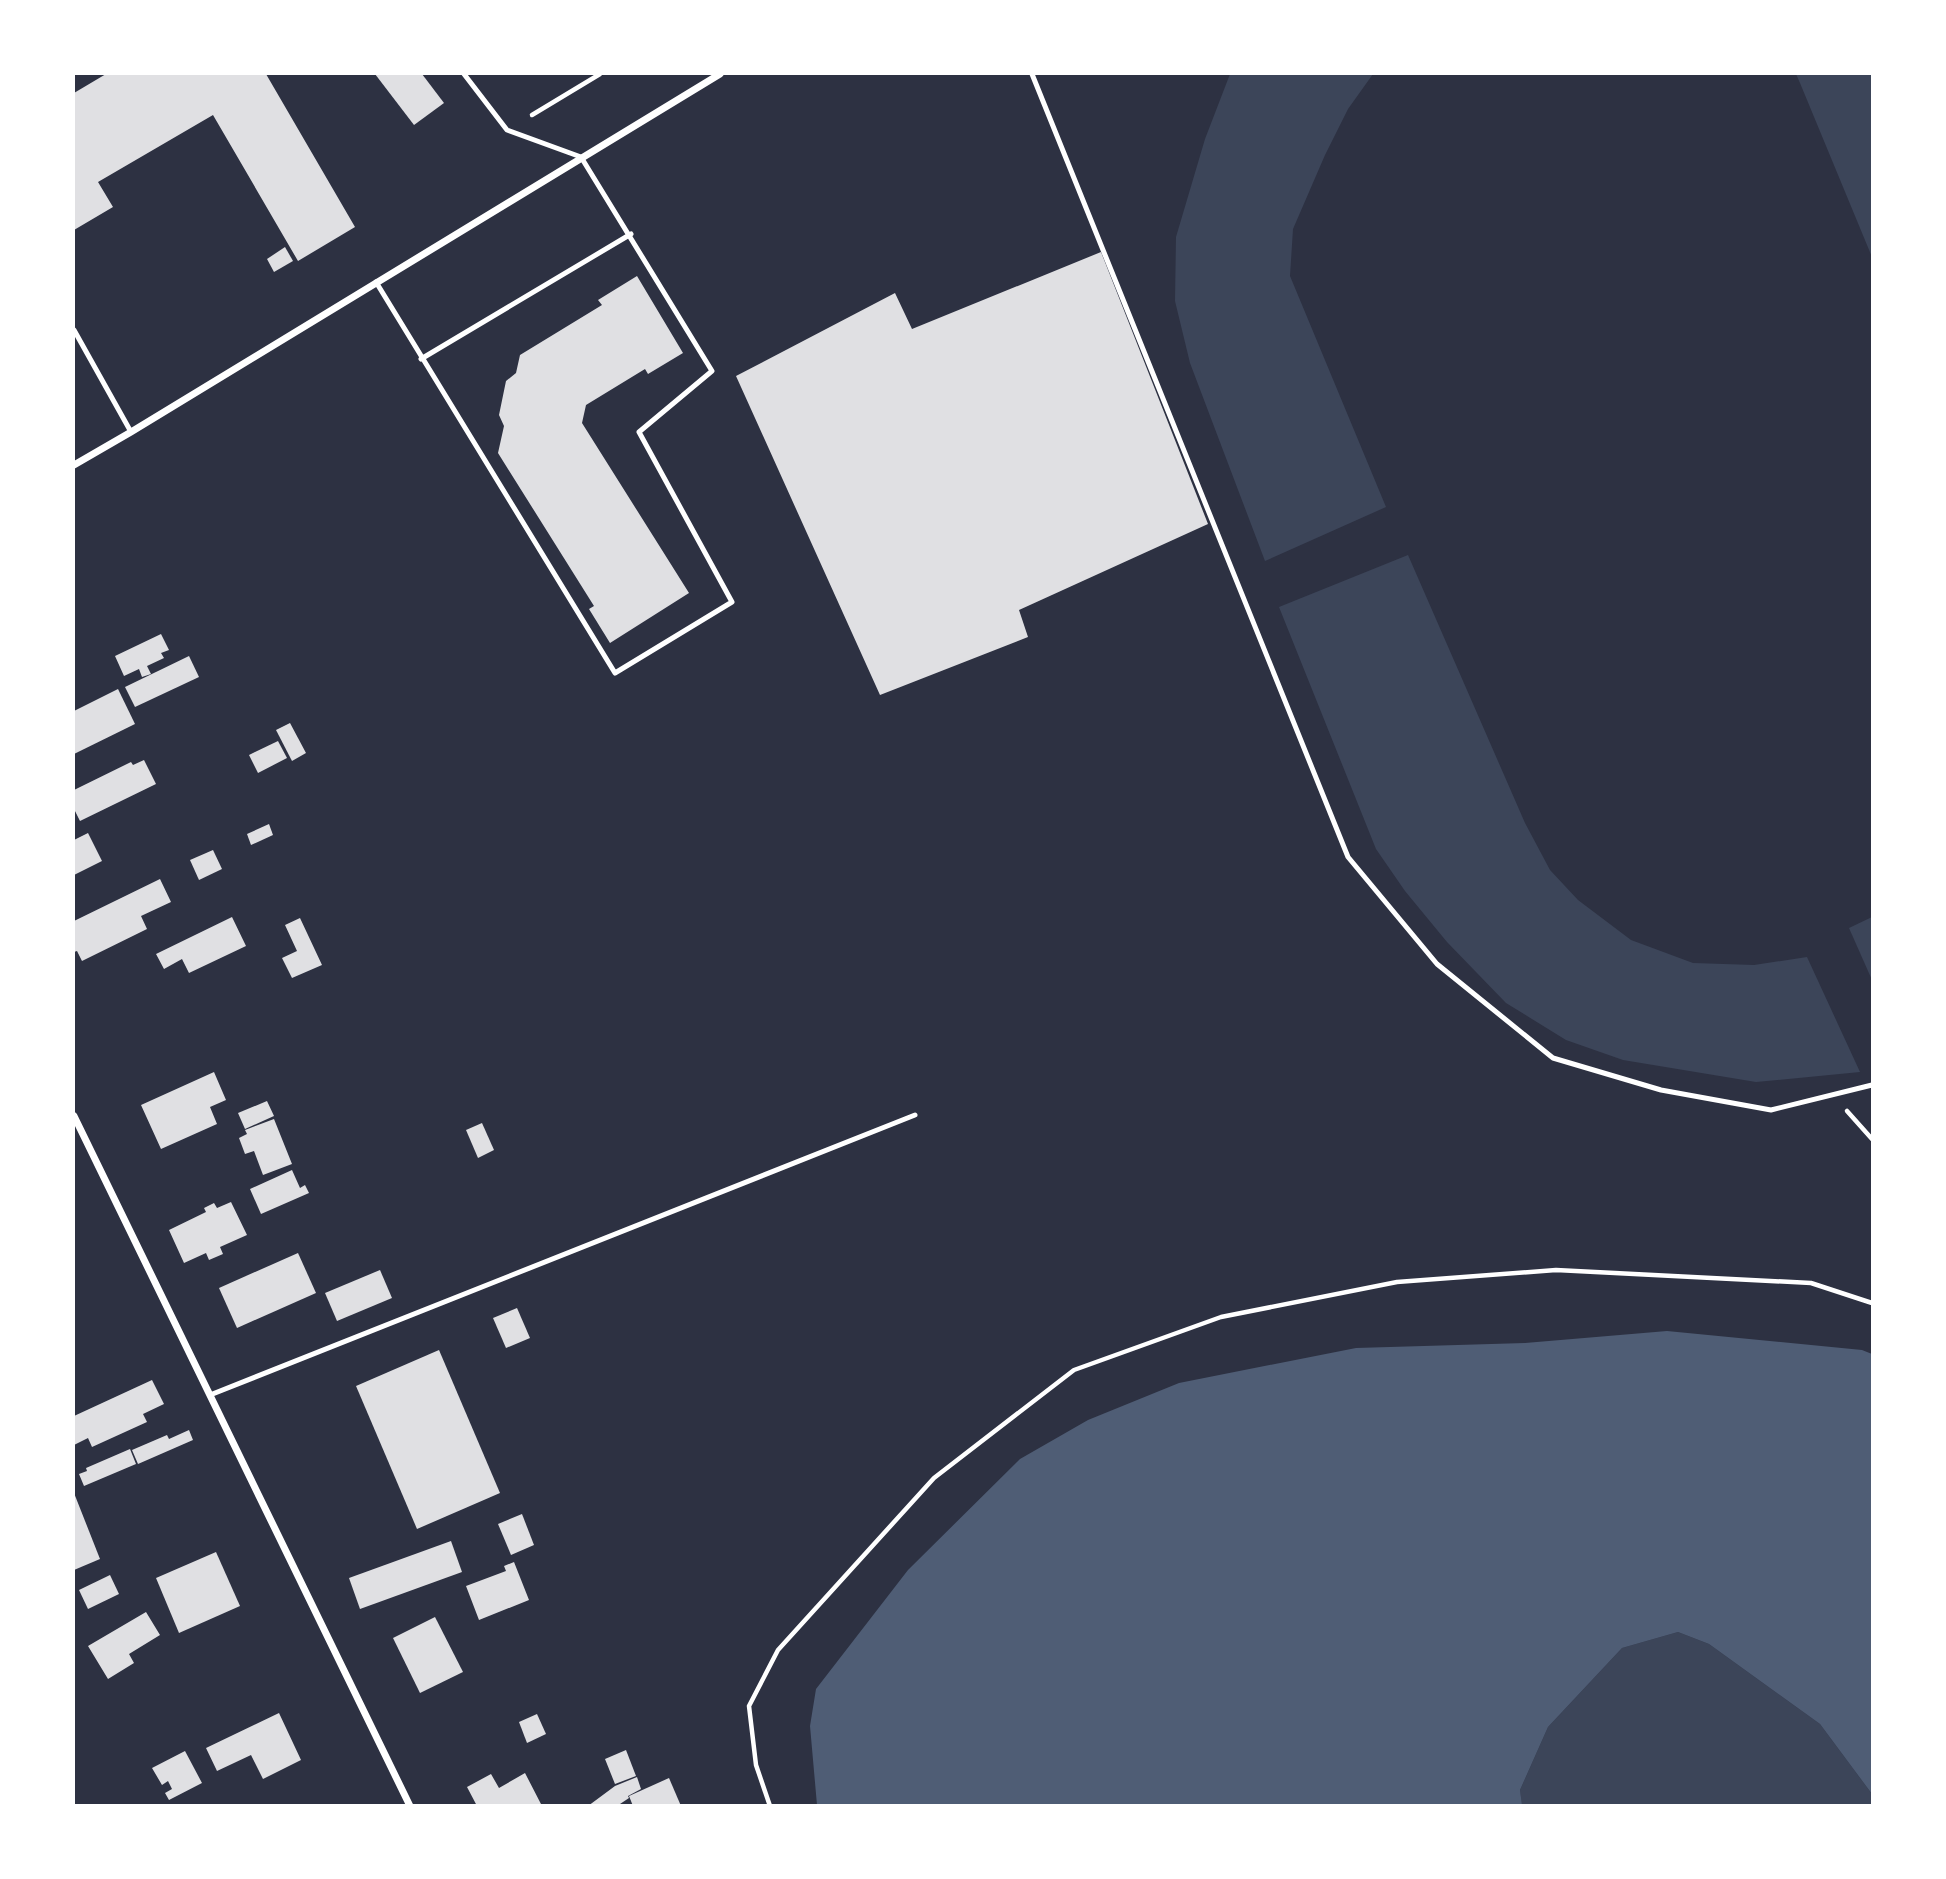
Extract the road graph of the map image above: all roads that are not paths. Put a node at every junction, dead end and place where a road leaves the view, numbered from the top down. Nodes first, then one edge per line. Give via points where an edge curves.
1 (464, 74) edge
2 (720, 74) edge
3 (1032, 74) edge
4 (581, 157) junction
5 (631, 234) junction
6 (376, 282) junction
7 (74, 330) edge
8 (421, 359) junction
9 (131, 432) junction
10 (74, 465) edge
11 (1872, 1085) edge
12 (915, 1115) dead end
13 (74, 1116) edge
14 (210, 1395) junction
15 (410, 1805) edge

1 - 4 lane via 507,130
2 - 4 street
3 - 11 lane via 1348,857 1437,964 1553,1058 1661,1090 1771,1110
4 - 5 lane
4 - 6 street
5 - 8 lane
5 - 8 lane via 712,370 639,432 732,602 615,673
6 - 8 lane
6 - 9 street
7 - 9 lane
9 - 10 street
12 - 14 lane
13 - 14 street
14 - 15 street

